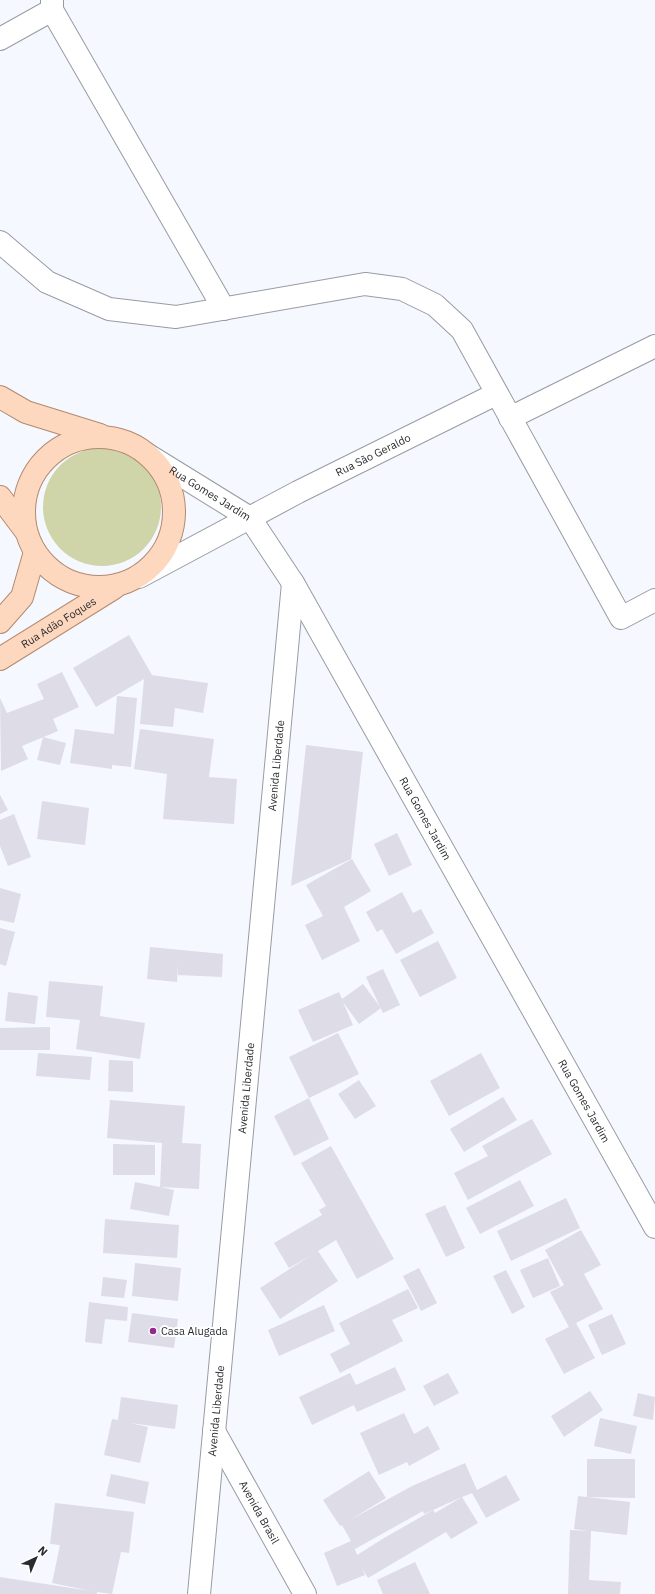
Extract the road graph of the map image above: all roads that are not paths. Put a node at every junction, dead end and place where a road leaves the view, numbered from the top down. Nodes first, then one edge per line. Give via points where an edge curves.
1 (52, 5) edge
2 (0, 39) edge
3 (0, 242) edge
4 (224, 309) junction
5 (655, 346) edge
6 (496, 394) junction
7 (0, 397) edge
8 (510, 418) junction
9 (105, 437) junction
10 (148, 455) junction
11 (0, 496) edge
12 (250, 518) junction
13 (26, 530) junction
14 (35, 552) junction
15 (139, 577) junction
16 (293, 583) junction
17 (117, 586) junction
18 (655, 600) edge
19 (0, 622) edge
20 (0, 659) edge
21 (655, 1227) edge
22 (214, 1431) junction
23 (199, 1594) edge
24 (305, 1594) edge

1 - 2 street
1 - 4 street
3 - 4 street via 47,282 109,310 176,317
4 - 6 street via 365,284 402,289 435,305 462,330
5 - 8 street
6 - 8 street
6 - 12 street, Rua São Geraldo
7 - 9 main road via 26,412
8 - 18 street via 621,618
9 - 10 main road via 128,442
9 - 13 main road via 81,439 59,448 41,463 29,483 25,499
10 - 12 street, Rua Gomes Jardim
10 - 15 main road via 166,474 173,495 175,519 170,542 157,562
11 - 13 main road
12 - 15 street
12 - 16 street, Rua Gomes Jardim
13 - 14 main road
14 - 17 main road via 50,570 70,582 94,588
14 - 19 main road via 22,597
15 - 17 main road
16 - 21 street, Rua Gomes Jardim
16 - 22 street, Avenida Liberdade
17 - 20 main road, Rua Adão Foques
22 - 23 street, Avenida Liberdade
22 - 24 street, Avenida Brasil

